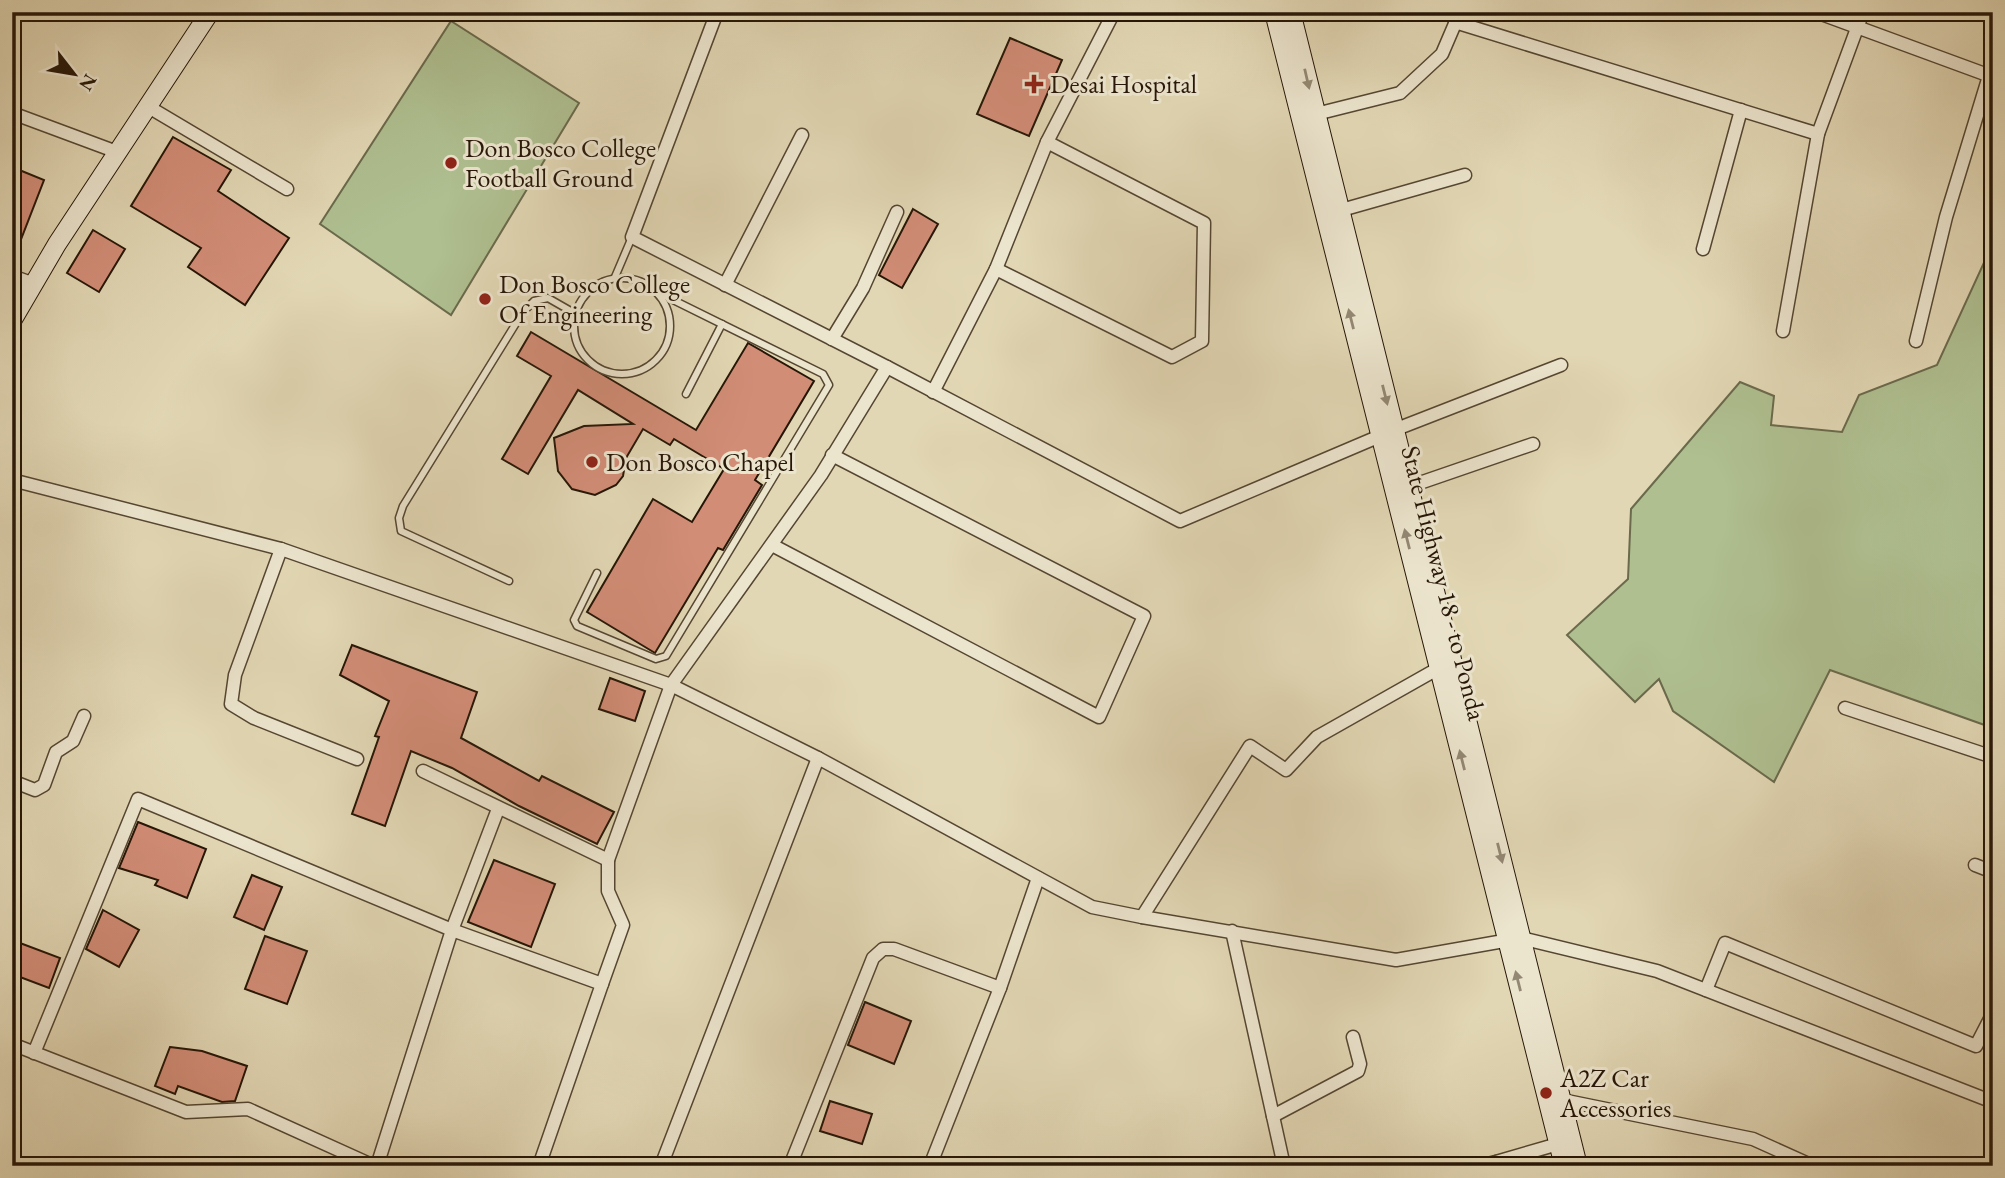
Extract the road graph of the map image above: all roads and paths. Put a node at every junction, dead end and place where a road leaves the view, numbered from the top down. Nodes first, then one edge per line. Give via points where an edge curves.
1 (211, 12) edge
2 (717, 12) edge
3 (1114, 12) edge
4 (1274, 12) edge
5 (1292, 12) edge
6 (1816, 12) edge
7 (1863, 12) edge
8 (1457, 17) edge
9 (1856, 27) junction
10 (1991, 77) edge
11 (147, 106) junction
12 (1741, 110) junction
13 (12, 113) edge
14 (1316, 114) junction
15 (1818, 134) junction
16 (802, 135) dead end
17 (1047, 142) junction
18 (117, 152) junction
19 (1465, 175) dead end
20 (286, 189) dead end
21 (1338, 211) junction
22 (897, 212) dead end
23 (632, 237) junction
24 (1703, 249) dead end
25 (996, 269) junction
26 (12, 276) edge
27 (615, 277) junction
28 (34, 284) junction
29 (725, 285) junction
30 (659, 293) junction
31 (576, 314) junction
32 (12, 321) edge
33 (722, 324) junction
34 (1783, 331) dead end
35 (832, 339) junction
36 (1916, 341) dead end
37 (1561, 365) dead end
38 (887, 367) junction
39 (933, 392) junction
40 (686, 394) dead end
41 (1387, 433) junction
42 (1533, 444) dead end
43 (832, 455) junction
44 (12, 480) edge
45 (1408, 487) junction
46 (772, 545) junction
47 (281, 549) junction
48 (597, 573) dead end
49 (509, 581) dead end
50 (1439, 668) junction
51 (671, 685) junction
52 (1845, 708) dead end
53 (84, 716) dead end
54 (1993, 757) edge
55 (818, 758) junction
56 (357, 759) dead end
57 (423, 771) dead end
58 (12, 781) edge
59 (498, 808) junction
60 (608, 860) junction
61 (1975, 864) dead end
62 (1993, 872) edge
63 (1038, 878) junction
64 (1142, 917) junction
65 (452, 930) junction
66 (1232, 932) junction
67 (1514, 939) junction
68 (602, 984) junction
69 (1000, 988) junction
70 (1706, 990) junction
71 (1993, 1013) edge
72 (1353, 1037) dead end
73 (12, 1044) edge
74 (34, 1053) junction
75 (1562, 1100) junction
76 (1993, 1102) edge
77 (1273, 1116) junction
78 (1559, 1144) junction
79 (1497, 1164) edge
80 (375, 1166) edge
81 (539, 1166) edge
82 (661, 1166) edge
83 (790, 1166) edge
84 (930, 1166) edge
85 (1284, 1166) edge
86 (1478, 1166) edge
87 (1564, 1166) edge
88 (1578, 1166) edge
89 (1813, 1166) edge

1 - 11 main road
2 - 23 street
3 - 17 street
41 -> 4 main road, State Highway 18 - to Ponda
5 -> 14 main road, State Highway 18 - to Ponda
6 - 9 street
7 - 9 street
8 - 12 street
8 - 14 street via 1442,54 1400,93
9 - 10 street
9 - 15 street
10 - 36 street via 1945,217
11 - 18 main road
11 - 20 street
12 - 15 street
12 - 24 street
13 - 18 street
14 - 21 main road, State Highway 18 - to Ponda
15 - 34 street
16 - 29 street
17 - 25 street
17 - 25 street via 1204,223 1202,341 1172,357
18 - 28 main road
19 - 21 street
21 -> 41 main road, State Highway 18 - to Ponda
22 - 35 street via 863,288
23 - 27 lane
23 - 29 street
25 - 39 street
26 - 28 street
27 - 30 lane via 631,277
27 - 31 lane via 587,292
28 - 32 main road
29 - 35 street
30 - 31 lane via 671,322 670,338 652,365 638,372 614,373 592,364 575,337
30 - 33 lane
31 - 49 lane via 548,298 534,301 523,312 399,518 401,531
33 - 40 lane
33 - 48 lane via 823,374 829,385 666,656 656,659 577,626 574,620
35 - 38 street
37 - 41 street
38 - 39 street
38 - 43 street
39 - 41 street via 1180,521
41 - 45 main road, State Highway 18 - to Ponda
50 -> 41 main road, State Highway 18 - to Ponda
42 - 45 street
43 - 46 street
43 - 46 street via 1144,616 1099,717
44 - 47 street
45 -> 67 main road, State Highway 18 - to Ponda
46 - 51 street
47 - 51 street
47 - 56 street via 235,675 230,704
50 - 64 street via 1317,737 1286,770 1250,746
67 -> 50 main road, State Highway 18 - to Ponda
51 - 55 street
51 - 60 street
52 - 54 street
53 - 58 street via 73,741 56,752 44,785 35,790
55 - 63 street
55 - 82 street
57 - 59 street
59 - 60 street
59 - 65 street
60 - 68 street via 608,891 624,925
61 - 62 street
63 - 64 street via 1092,907
63 - 69 street
64 - 66 street
65 - 68 street
65 - 74 street via 138,799
65 - 80 street
66 - 67 street via 1396,960
66 - 77 street
67 - 70 street via 1657,971
67 - 75 main road, State Highway 18 - to Ponda
78 -> 67 main road, State Highway 18 - to Ponda
68 - 81 street
69 - 83 street via 883,949 873,958
69 - 84 street
70 - 71 street via 1725,943 1976,1046
70 - 76 street
72 - 77 street via 1358,1071
73 - 74 street
74 - 80 street via 186,1112 248,1109
75 - 88 main road, State Highway 18 - to Ponda
75 - 89 street via 1753,1139
77 - 85 street
78 - 79 street
78 - 87 main road, State Highway 18 - to Ponda
79 - 86 street

